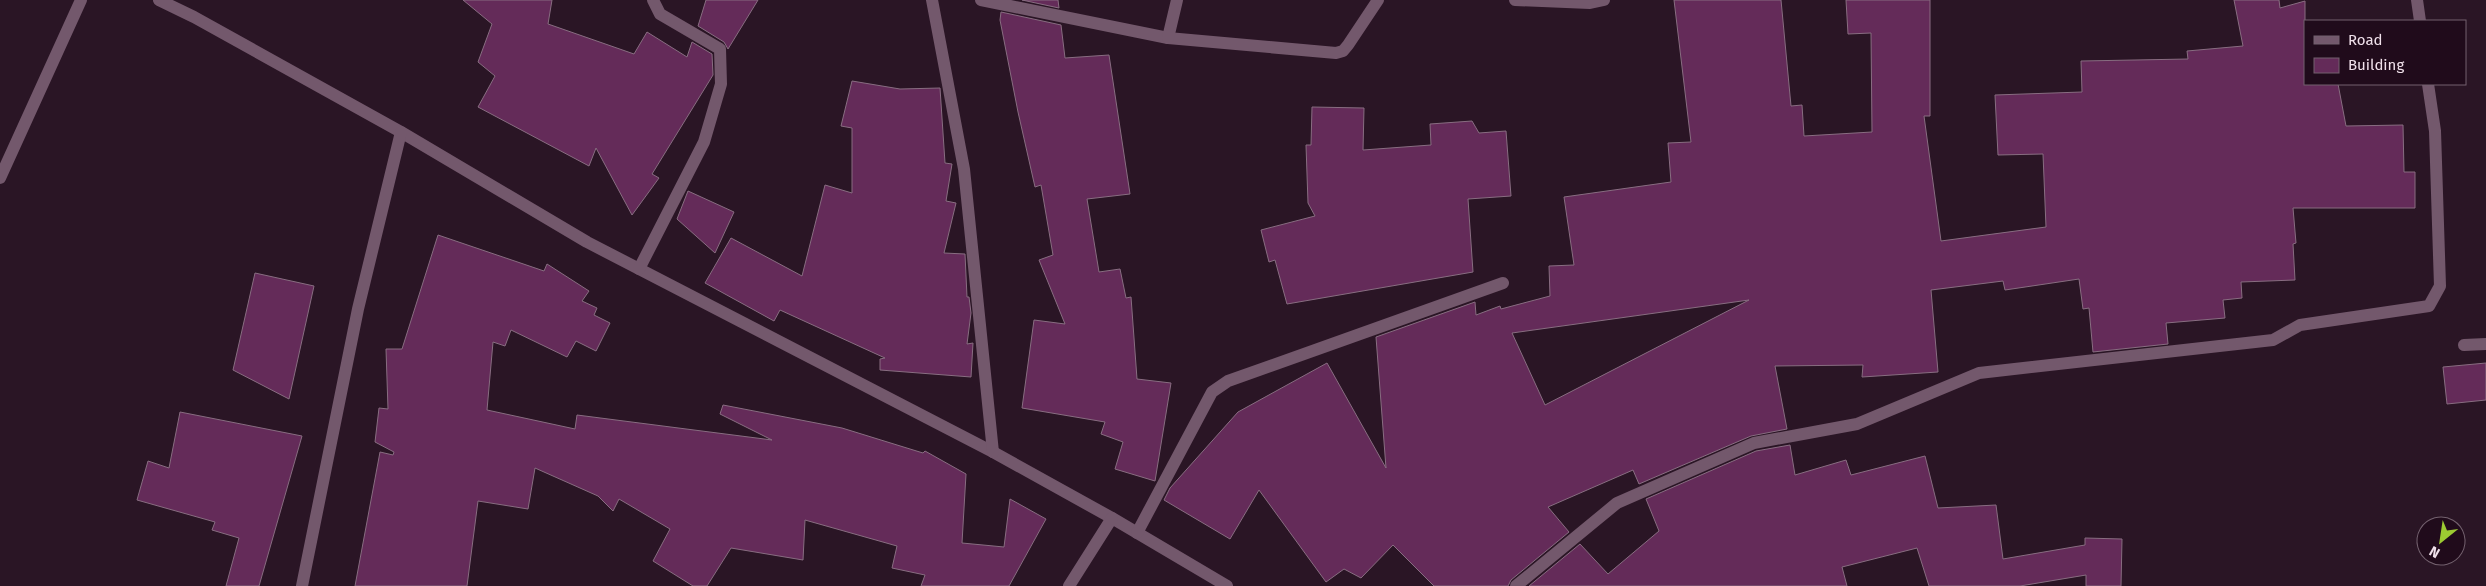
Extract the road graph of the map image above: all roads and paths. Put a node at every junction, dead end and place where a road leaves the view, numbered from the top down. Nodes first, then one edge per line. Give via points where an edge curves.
1 (81, 0) edge
2 (159, 0) edge
3 (653, 0) edge
4 (932, 0) edge
5 (981, 0) edge
6 (1177, 0) edge
7 (1378, 0) edge
8 (1516, 0) edge
9 (1604, 0) edge
10 (2417, 0) edge
11 (2420, 20) edge
12 (1168, 38) junction
13 (2428, 85) edge
14 (401, 132) junction
15 (0, 178) edge
16 (639, 269) junction
17 (1503, 284) dead end
18 (2486, 344) edge
19 (2464, 345) dead end
20 (993, 452) junction
21 (1112, 518) junction
22 (1137, 533) junction
23 (302, 586) edge
24 (1069, 586) edge
25 (1227, 586) edge
26 (1516, 586) edge

1 - 15 street
2 - 14 street
3 - 16 street via 660,14 720,48 721,84 704,142
4 - 20 street via 964,169
5 - 12 street
6 - 12 street
7 - 12 street via 1343,51 1336,53
8 - 9 street via 1590,3
10 - 11 street
13 - 26 street via 2434,131 2440,286 2428,306 2300,325 2273,340 1979,373 1857,424 1754,443 1617,504
14 - 16 street via 587,242
14 - 23 street via 358,309
16 - 20 street
17 - 22 street via 1228,381 1212,392
18 - 19 street
20 - 21 street
21 - 22 street
21 - 24 street
22 - 25 street

